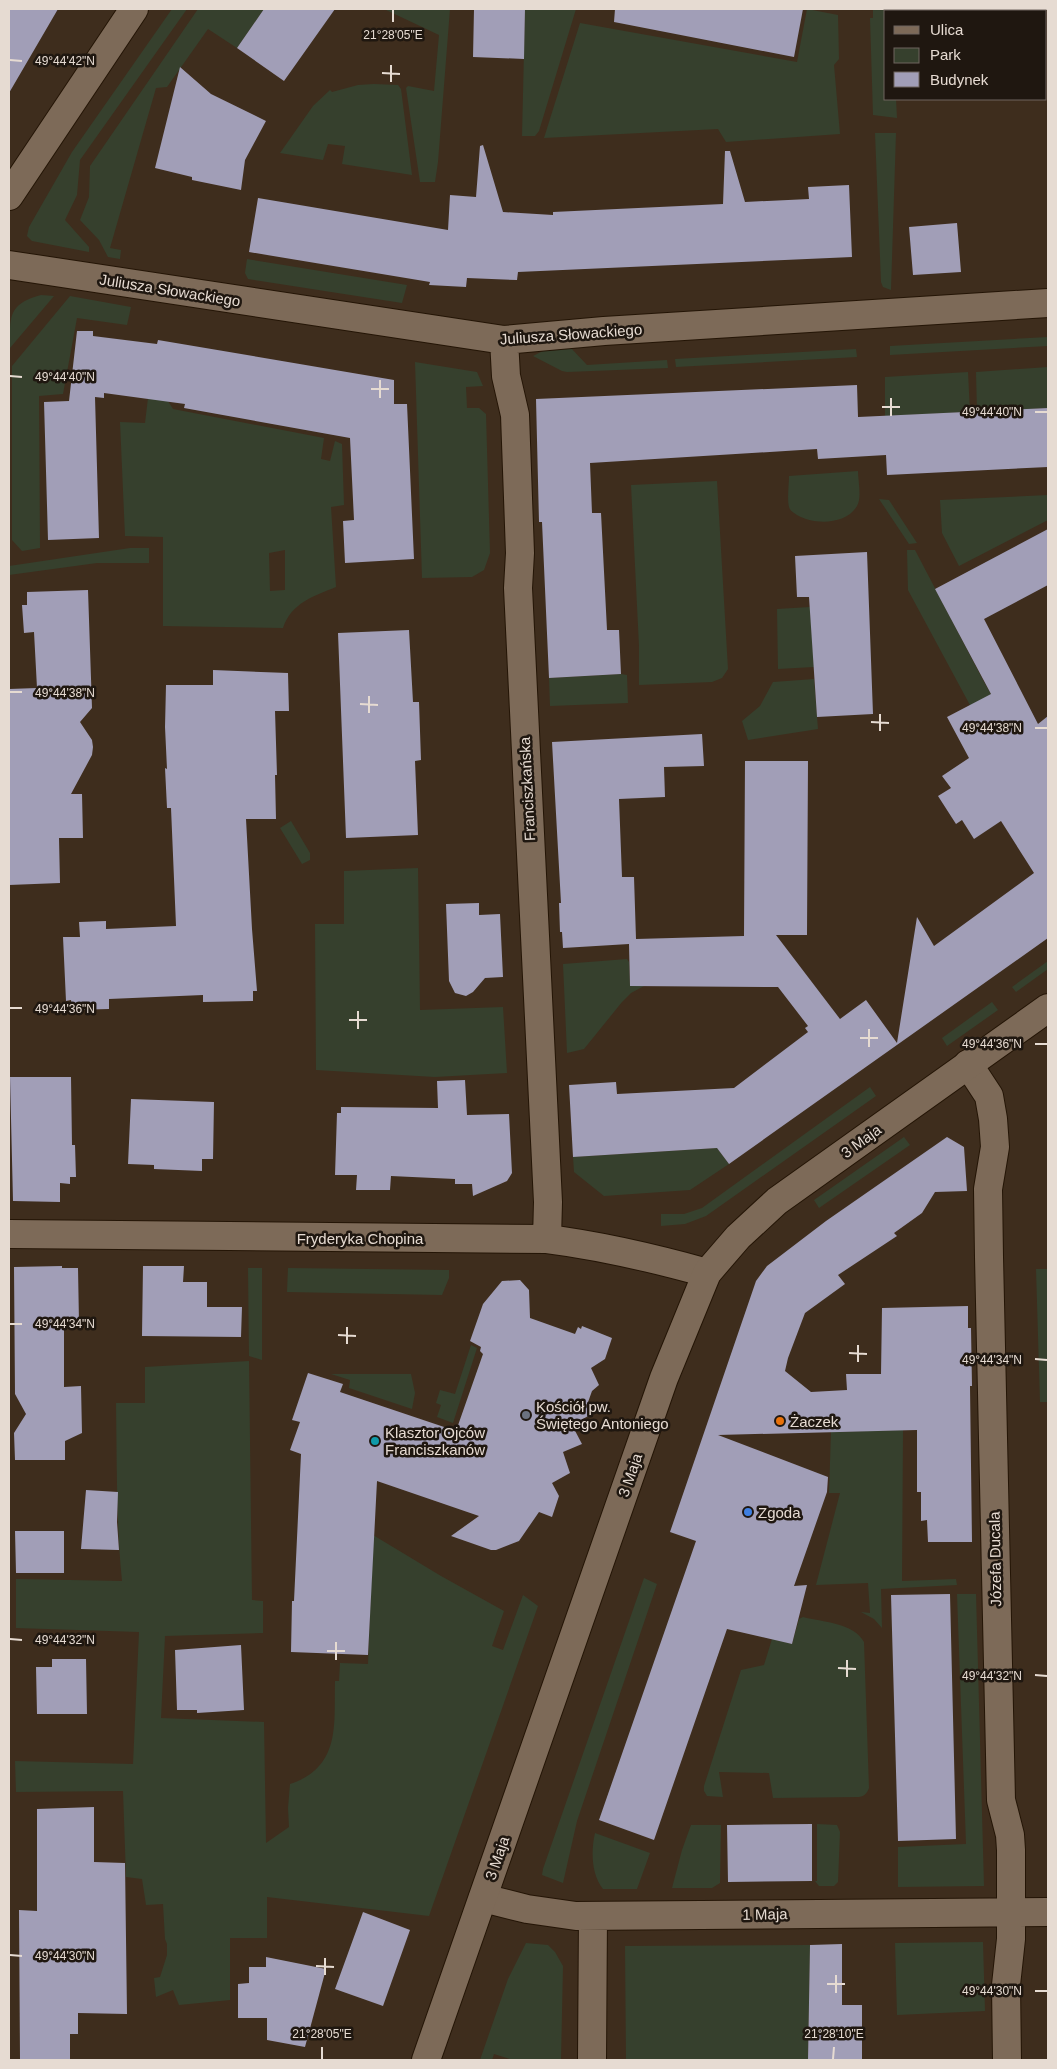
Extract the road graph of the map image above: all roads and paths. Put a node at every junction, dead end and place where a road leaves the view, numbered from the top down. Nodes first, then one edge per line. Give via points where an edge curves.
1 (134, 9) edge
2 (9, 196) edge
3 (9, 265) edge
4 (1048, 303) edge
5 (504, 340) junction
6 (1048, 1008) edge
7 (968, 1064) junction
8 (9, 1234) edge
9 (547, 1239) junction
10 (707, 1273) junction
11 (483, 1898) junction
12 (1011, 1912) junction
13 (1048, 1912) edge
14 (593, 1916) junction
15 (426, 2060) edge
16 (592, 2060) edge
17 (1007, 2060) edge

1 - 2 street
3 - 5 street, Juliusza Słowackiego
4 - 5 street, Juliusza Słowackiego
5 - 9 street, Franciszkańska via 506,376 515,415 518,475 518,588 548,1202
6 - 7 street, 3 Maja
7 - 10 street, 3 Maja via 777,1201 738,1237
7 - 12 street, Józefa Ducala via 989,1096 995,1147 988,1189 992,1398 1001,1794 1011,1850
8 - 9 street, Fryderyka Chopina
9 - 10 street, Fryderyka Chopina via 630,1252
10 - 11 street, 3 Maja via 664,1378
11 - 14 street, 1 Maja via 539,1911
11 - 15 street, 3 Maja
12 - 13 street, 1 Maja
12 - 14 street, 1 Maja
12 - 17 street, Józefa Ducala via 1006,1985
14 - 16 street

